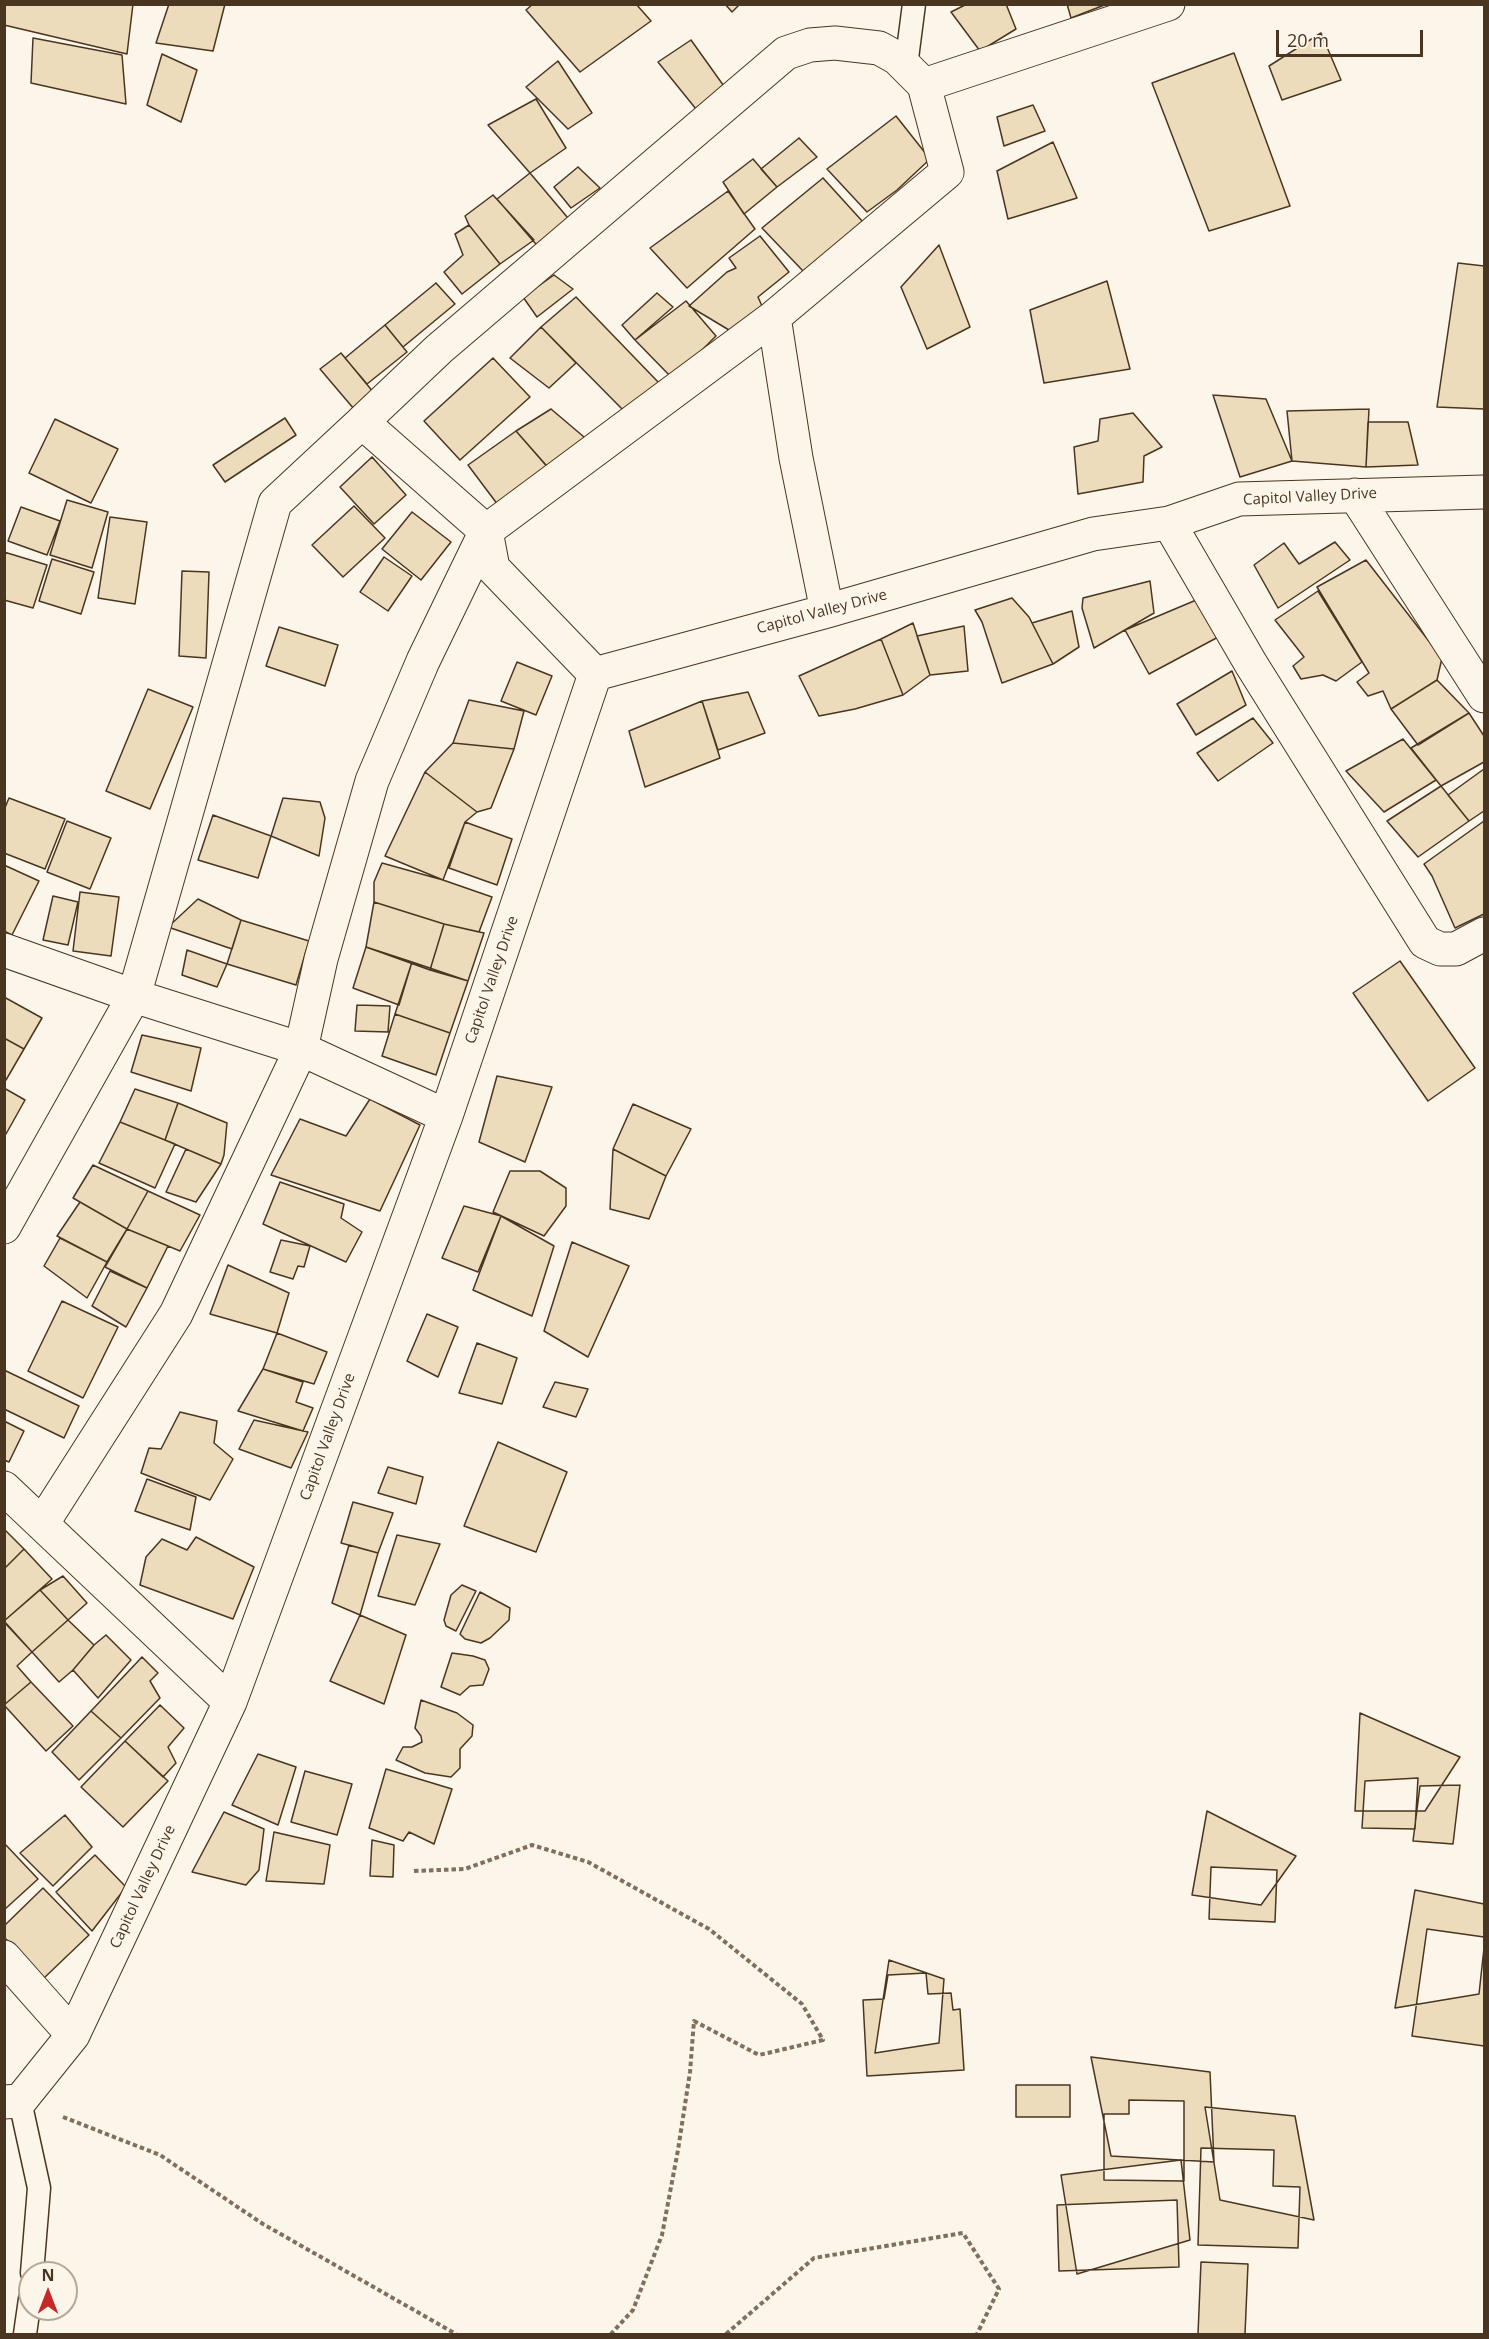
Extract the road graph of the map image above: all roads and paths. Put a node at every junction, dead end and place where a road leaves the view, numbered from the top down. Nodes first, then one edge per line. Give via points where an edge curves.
1 (914, 4) edge
2 (1168, 4) edge
3 (915, 76) junction
4 (774, 317) junction
5 (362, 422) junction
6 (1485, 492) edge
7 (1355, 495) junction
8 (1169, 523) junction
9 (486, 531) junction
10 (826, 611) junction
11 (595, 674) junction
12 (1485, 696) edge
13 (1485, 934) edge
14 (4, 950) edge
15 (134, 996) junction
16 (301, 1049) junction
17 (446, 1116) junction
18 (4, 1227) edge
19 (4, 1488) edge
20 (42, 1524) junction
21 (230, 1702) junction
22 (414, 1871) dead end
23 (4, 1957) edge
24 (74, 2035) junction
25 (12, 2101) edge
26 (33, 2261) edge
27 (456, 2334) edge
28 (611, 2334) edge
29 (726, 2334) edge
30 (977, 2334) edge

1 - 3 lane
2 - 3 street
3 - 4 street via 947,172
3 - 5 street via 897,57 868,46 810,45 786,53 439,349
4 - 9 street
4 - 10 street
5 - 9 street
5 - 15 street via 275,504
6 - 7 street, Capitol Valley Drive
7 - 8 street, Capitol Valley Drive via 1239,499
7 - 12 street
8 - 10 street, Capitol Valley Drive via 1093,534
8 - 13 street via 1251,664 1425,942 1440,950 1456,950
9 - 11 street via 493,568
9 - 16 street via 423,661 372,781 321,959
10 - 11 street, Capitol Valley Drive
11 - 17 street, Capitol Valley Drive
14 - 15 street
15 - 16 street
15 - 18 street
16 - 17 street
16 - 20 street via 176,1314
17 - 21 street, Capitol Valley Drive
19 - 20 street
20 - 21 street
21 - 24 street, Capitol Valley Drive
22 - 28 path via 465,1869 532,1845 588,1862 709,1929 802,2004 823,2040 759,2055 694,2021 690,2073 662,2235 633,2310
23 - 24 street
24 - 25 street, Capitol Valley Drive
25 - 26 lane via 39,2188
25 - 27 path via 160,2155 263,2224
29 - 30 path via 814,2258 963,2233 999,2289

